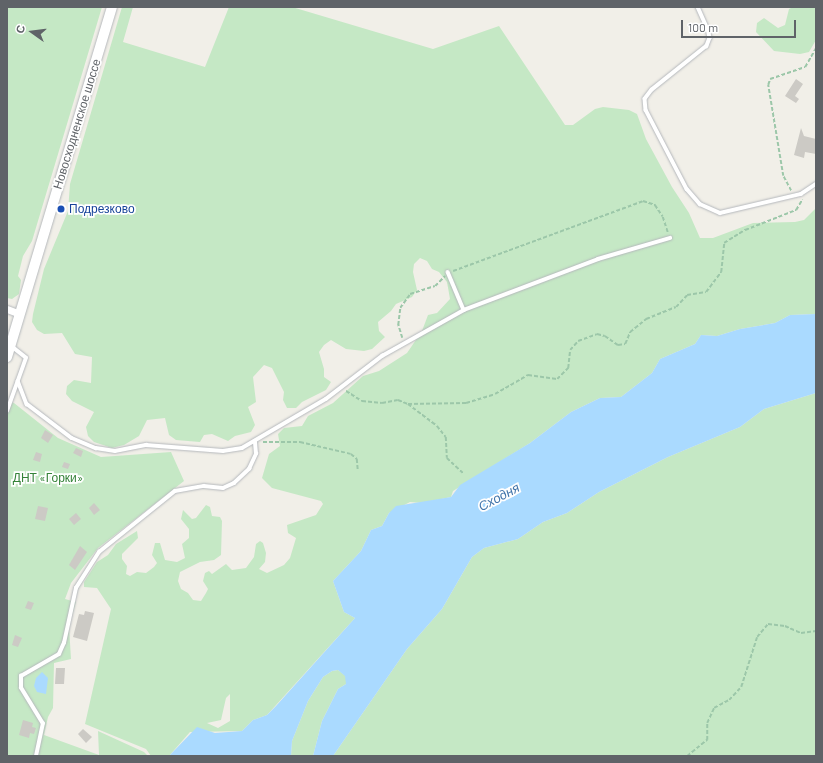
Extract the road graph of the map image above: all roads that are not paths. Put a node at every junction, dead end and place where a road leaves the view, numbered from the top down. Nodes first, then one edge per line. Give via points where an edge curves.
1 (112, 7) edge
2 (698, 7) edge
3 (816, 184) edge
4 (670, 238) road end
5 (448, 272) road end
6 (7, 309) edge
7 (464, 310) junction
8 (20, 314) junction
9 (9, 345) edge
10 (7, 357) edge
11 (18, 381) junction
12 (7, 412) edge
13 (255, 442) junction
14 (36, 756) edge

1 - 8 main road, Новосходненское шоссе
2 - 3 lane via 710,38 706,46 652,90 645,100 646,110 675,169 700,204 720,213 794,196
4 - 7 lane via 598,260
5 - 7 lane
6 - 8 street
7 - 13 lane via 382,356 326,399
8 - 9 main road, Новосходненское шоссе
9 - 10 main road, Новосходненское шоссе
9 - 11 lane via 26,358
11 - 12 lane
11 - 13 lane via 27,404 72,438 96,448 115,451 146,446 223,451
13 - 14 lane via 256,454 249,469 234,483 223,488 204,486 175,491 99,552 76,588 64,643 58,654 21,676 21,688 43,724

